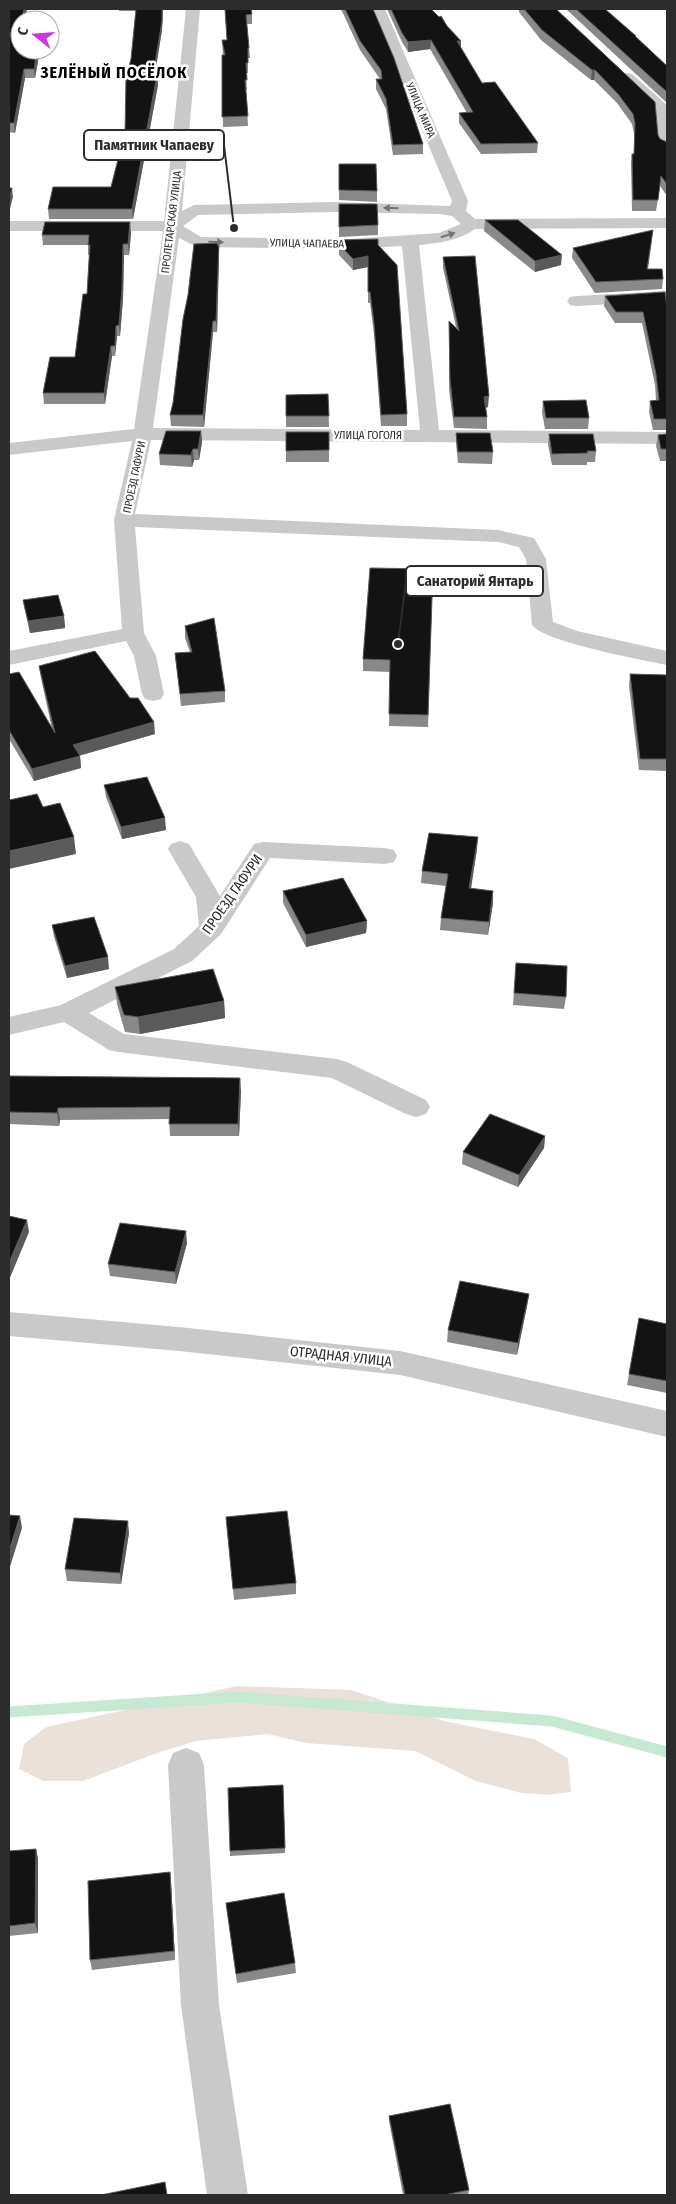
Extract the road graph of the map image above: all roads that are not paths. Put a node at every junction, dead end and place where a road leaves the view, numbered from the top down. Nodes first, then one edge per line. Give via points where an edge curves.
1 (194, 9) edge
2 (378, 9) edge
3 (618, 68) edge
4 (667, 145) edge
5 (457, 212) junction
6 (667, 223) edge
7 (471, 224) junction
8 (9, 226) edge
9 (172, 226) junction
10 (410, 240) junction
11 (667, 296) edge
12 (576, 301) dead end
13 (143, 434) junction
14 (430, 436) junction
15 (667, 438) edge
16 (9, 449) edge
17 (124, 520) junction
18 (133, 633) junction
19 (9, 658) edge
20 (667, 658) edge
21 (152, 694) dead end
22 (180, 849) dead end
23 (385, 856) dead end
24 (212, 928) junction
25 (68, 1012) junction
26 (9, 1026) edge
27 (416, 1107) dead end
28 (9, 1324) edge
29 (667, 1424) edge
30 (186, 1765) dead end
31 (228, 2195) edge

1 - 9 street, ПРОЛЕТАРСКАЯ УЛИЦА
2 - 5 street, УЛИЦА МИРА via 460,201
3 - 4 street via 664,110
5 - 7 street
5 -> 9 street via 335,207 194,210
6 - 7 street, УЛИЦА ЧАПАЕВА
10 -> 7 street, УЛИЦА ЧАПАЕВА via 442,238
8 - 9 street
9 -> 10 street, УЛИЦА ЧАПАЕВА via 197,242 350,244
9 - 13 street, ПРОЛЕТАРСКАЯ УЛИЦА
10 - 14 street
11 - 12 street
13 - 14 street, УЛИЦА ГОГОЛЯ
13 - 16 street, УЛИЦА ГОГОЛЯ
13 - 17 street, ПРОЕЗД ГАФУРИ
14 - 15 street, УЛИЦА ГОГОЛЯ
17 - 18 street, ПРОЕЗД ГАФУРИ
17 - 20 street via 498,536 527,542 536,559 542,625 570,636
18 - 19 street
18 - 21 street via 145,656
22 - 24 street via 208,897
23 - 24 street, ПРОЕЗД ГАФУРИ via 263,850
24 - 25 street, ПРОЕЗД ГАФУРИ via 183,956
25 - 26 street, ПРОЕЗД ГАФУРИ
25 - 27 street via 118,1043 337,1070
28 - 29 street, ОТРАДНАЯ УЛИЦА via 400,1363
30 - 31 street via 200,2005

